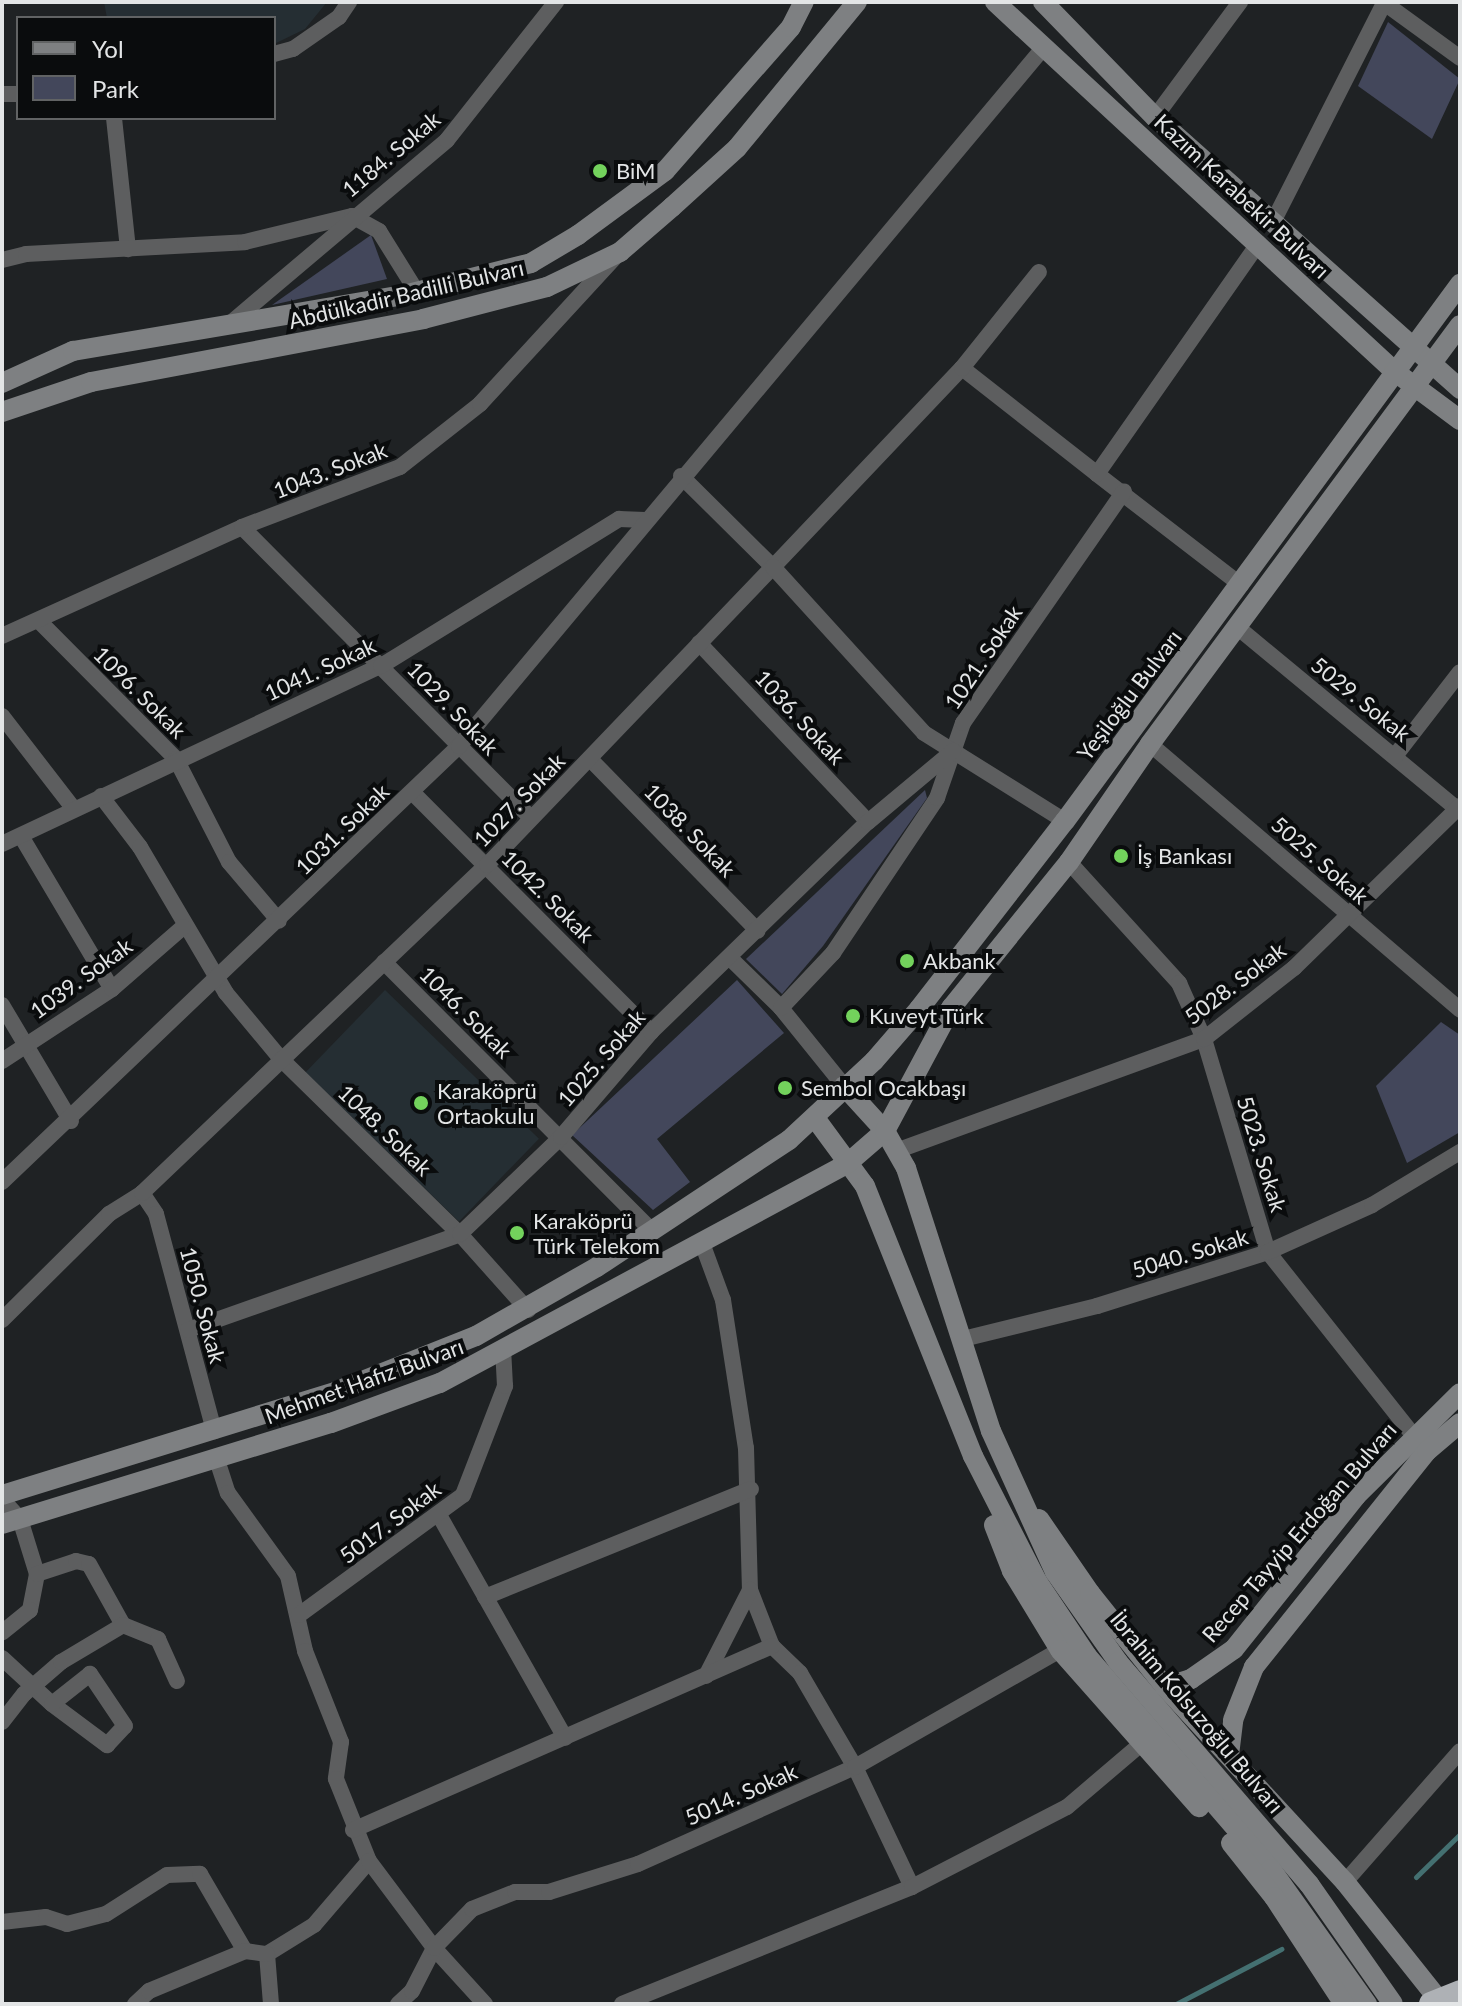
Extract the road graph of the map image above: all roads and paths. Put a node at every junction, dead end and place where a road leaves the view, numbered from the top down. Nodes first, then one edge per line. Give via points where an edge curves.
1 (349, 2) edge
2 (556, 2) edge
3 (804, 2) edge
4 (857, 2) edge
5 (995, 2) edge
6 (1240, 2) edge
7 (1384, 3) edge
8 (1050, 5) edge
9 (1044, 47) junction
10 (276, 53) edge
11 (1460, 58) edge
12 (1155, 117) junction
13 (114, 120) edge
14 (352, 216) junction
15 (1272, 224) junction
16 (1259, 243) junction
17 (128, 249) junction
18 (620, 252) junction
19 (2, 260) edge
20 (1039, 272) dead end
21 (1460, 284) edge
22 (417, 292) junction
23 (233, 321) junction
24 (1460, 325) edge
25 (1410, 349) junction
26 (1429, 367) junction
27 (962, 368) junction
28 (1394, 371) junction
29 (2, 383) edge
30 (1415, 386) junction
31 (1460, 389) edge
32 (2, 412) edge
33 (1460, 420) edge
34 (1097, 474) junction
35 (681, 476) junction
36 (1124, 491) junction
37 (645, 520) junction
38 (242, 527) junction
39 (773, 567) junction
40 (1241, 585) junction
41 (39, 621) junction
42 (1236, 626) junction
43 (2, 636) edge
44 (699, 643) junction
45 (381, 666) junction
46 (1460, 672) edge
47 (2, 716) edge
48 (1150, 744) junction
49 (459, 746) junction
50 (953, 751) junction
51 (1395, 756) junction
52 (176, 759) junction
53 (590, 759) junction
54 (412, 792) junction
55 (101, 796) junction
56 (1458, 807) edge
57 (74, 809) junction
58 (530, 817) junction
59 (1065, 821) junction
60 (868, 822) junction
61 (21, 836) junction
62 (2, 844) edge
63 (1069, 862) junction
64 (487, 865) junction
65 (1351, 915) junction
66 (279, 921) junction
67 (183, 927) junction
68 (758, 931) junction
69 (729, 957) junction
70 (384, 962) junction
71 (218, 978) junction
72 (112, 989) junction
73 (2, 1005) edge
74 (781, 1008) junction
75 (1460, 1010) edge
76 (651, 1032) junction
77 (1204, 1039) junction
78 (23, 1046) junction
79 (281, 1059) junction
80 (2, 1061) edge
81 (844, 1086) junction
82 (815, 1118) junction
83 (71, 1121) junction
84 (885, 1131) junction
85 (561, 1137) junction
86 (896, 1151) junction
87 (1460, 1152) edge
88 (848, 1163) junction
89 (2, 1182) edge
90 (142, 1193) junction
91 (651, 1230) junction
92 (460, 1234) junction
93 (702, 1243) junction
94 (1268, 1252) junction
95 (528, 1310) junction
96 (2, 1320) edge
97 (188, 1330) junction
98 (963, 1339) junction
99 (503, 1353) junction
100 (1460, 1393) edge
101 (1460, 1423) edge
102 (214, 1431) junction
103 (1420, 1444) junction
104 (973, 1456) junction
105 (217, 1460) junction
106 (751, 1489) junction
107 (2, 1497) edge
108 (1024, 1507) junction
109 (439, 1515) junction
110 (11, 1522) edge
111 (37, 1574) junction
112 (750, 1590) junction
113 (485, 1597) junction
114 (299, 1615) junction
115 (123, 1625) junction
116 (2, 1633) edge
117 (772, 1646) junction
118 (1060, 1650) junction
119 (2, 1658) edge
120 (706, 1676) junction
121 (177, 1681) dead end
122 (34, 1686) junction
123 (1165, 1687) junction
124 (52, 1704) junction
125 (2, 1722) edge
126 (565, 1738) junction
127 (1141, 1744) junction
128 (1460, 1751) edge
129 (1229, 1755) junction
130 (855, 1767) junction
131 (353, 1830) junction
132 (369, 1861) junction
133 (1345, 1882) junction
134 (912, 1887) junction
135 (2, 1922) edge
136 (434, 1948) junction
137 (245, 1951) junction
138 (267, 1954) junction
139 (1443, 2000) edge
140 (135, 2004) edge
141 (271, 2004) edge
142 (398, 2004) edge
143 (485, 2004) edge
144 (622, 2004) edge
145 (1344, 2004) edge
146 (1367, 2004) edge
147 (1393, 2004) edge

1 - 10 street via 339,17 293,49
2 - 14 street, 1184. Sokak via 447,140
3 - 22 main road, Abdülkadir Badilli Bulvarı via 791,27 653,180 531,263
4 - 18 main road, Abdülkadir Badilli Bulvarı via 737,148
5 - 9 main road, Kazım Karabekir Bulvarı
6 - 12 street
7 - 11 street
7 - 15 street
8 - 12 main road, Kazım Karabekir Bulvarı
9 - 16 main road, Kazım Karabekir Bulvarı
9 - 35 street, 1031. Sokak
12 - 15 main road, Kazım Karabekir Bulvarı
13 - 17 street
14 - 17 street via 245,242
14 - 22 street via 379,231
14 - 23 street, 1184. Sokak
15 - 25 main road, Kazım Karabekir Bulvarı
16 - 28 main road, Kazım Karabekir Bulvarı
16 - 34 street
17 - 19 street
18 - 32 main road, Abdülkadir Badilli Bulvarı via 547,287 492,303 91,382
18 - 38 street, 1043. Sokak via 444,436 400,467
20 - 27 street, 1027. Sokak
21 - 25 main road, Yeşiloğlu Bulvarı
22 - 23 main road, Abdülkadir Badilli Bulvarı
23 - 29 main road, Abdülkadir Badilli Bulvarı via 73,351
24 - 26 main road, Yeşiloğlu Bulvarı
25 - 26 main road, Kazım Karabekir Bulvarı
25 - 28 main road, Yeşiloğlu Bulvarı
26 - 30 main road, Yeşiloğlu Bulvarı
26 - 31 main road, Kazım Karabekir Bulvarı
27 - 34 street
27 - 39 street, 1027. Sokak
28 - 30 main road, Kazım Karabekir Bulvarı
28 - 40 main road, Yeşiloğlu Bulvarı
30 - 33 main road, Kazım Karabekir Bulvarı
30 - 42 main road, Yeşiloğlu Bulvarı
34 - 36 street
35 - 37 street, 1031. Sokak
35 - 39 street
36 - 40 street
36 - 50 street, 1021. Sokak via 963,723
37 - 45 street, 1041. Sokak via 619,519
37 - 49 street, 1031. Sokak
38 - 41 street, 1043. Sokak
38 - 45 street, 1029. Sokak
39 - 44 street, 1027. Sokak
39 - 50 street via 924,733
40 - 59 main road, Yeşiloğlu Bulvarı
41 - 43 street, 1043. Sokak
41 - 52 street, 1096. Sokak
42 - 48 main road, Yeşiloğlu Bulvarı
42 - 51 street, 5029. Sokak
44 - 53 street, 1027. Sokak
44 - 60 street, 1036. Sokak
45 - 49 street, 1029. Sokak
45 - 52 street, 1041. Sokak
46 - 51 street
47 - 57 street
48 - 63 main road, Yeşiloğlu Bulvarı
48 - 65 street, 5025. Sokak
49 - 54 street, 1031. Sokak
49 - 58 street, 1029. Sokak
50 - 59 street
50 - 60 street, 1025. Sokak
50 - 74 street, 1021. Sokak via 937,798 833,953
51 - 56 street, 5029. Sokak
52 - 55 street, 1041. Sokak
52 - 66 street, 1096. Sokak via 229,862
53 - 58 street, 1027. Sokak
53 - 68 street, 1038. Sokak
54 - 64 street, 1042. Sokak
54 - 66 street, 1031. Sokak
55 - 57 street, 1041. Sokak
55 - 67 street, 1048. Sokak via 140,847
56 - 65 street, 5028. Sokak
57 - 61 street, 1041. Sokak
58 - 64 street, 1027. Sokak
59 - 81 main road, Yeşiloğlu Bulvarı via 919,1009
60 - 68 street, 1025. Sokak
61 - 62 street, 1041. Sokak
61 - 72 street
63 - 77 street, 5023. Sokak via 1179,983
63 - 84 main road, Yeşiloğlu Bulvarı via 951,1008
64 - 70 street, 1027. Sokak
64 - 76 street, 1042. Sokak
65 - 75 street, 5025. Sokak
65 - 77 street, 5028. Sokak
66 - 71 street, 1031. Sokak
67 - 71 street, 1048. Sokak
67 - 72 street, 1039. Sokak
68 - 69 street, 1025. Sokak
69 - 74 street
69 - 76 street, 1025. Sokak
70 - 79 street, 1027. Sokak
70 - 85 street, 1046. Sokak
71 - 79 street, 1048. Sokak
71 - 83 street, 1031. Sokak
72 - 78 street, 1039. Sokak
73 - 78 street
74 - 81 street
76 - 85 street, 1025. Sokak
77 - 86 street, 5028. Sokak
77 - 94 street, 5023. Sokak
78 - 80 street, 1039. Sokak
78 - 83 street
79 - 90 street, 1027. Sokak
79 - 92 street, 1048. Sokak
81 - 82 main road, Yeşiloğlu Bulvarı
81 - 84 main road, İbrahim Kolsuzoğlu Bulvarı
82 - 88 main road, İbrahim Kolsuzoğlu Bulvarı
82 - 91 main road, Mehmet Hafız Bulvarı
83 - 89 street, 1031. Sokak
84 - 86 main road, İbrahim Kolsuzoğlu Bulvarı
84 - 88 main road, Yeşiloğlu Bulvarı
85 - 91 street, 1046. Sokak
85 - 92 street, 1025. Sokak
86 - 98 main road, İbrahim Kolsuzoğlu Bulvarı
87 - 94 street, 5040. Sokak via 1372,1205
88 - 93 main road, Mehmet Hafız Bulvarı
88 - 104 main road, İbrahim Kolsuzoğlu Bulvarı via 865,1186
90 - 96 street, 1027. Sokak via 109,1214
90 - 97 street, 1050. Sokak via 156,1214
91 - 95 main road, Mehmet Hafız Bulvarı
92 - 95 street, 1048. Sokak
92 - 97 street, 1025. Sokak
93 - 99 main road, Mehmet Hafız Bulvarı
93 - 106 street via 723,1300
94 - 98 street, 5040. Sokak via 1097,1306
94 - 103 street, 5023. Sokak
95 - 102 main road, Mehmet Hafız Bulvarı via 407,1367
97 - 102 street, 1050. Sokak
98 - 108 main road, İbrahim Kolsuzoğlu Bulvarı via 991,1431
99 - 105 main road, Mehmet Hafız Bulvarı via 440,1383
99 - 109 street, 5017. Sokak via 505,1386 463,1495
100 - 103 main road, Recep Tayyip Erdoğan Bulvarı
101 - 103 main road, Recep Tayyip Erdoğan Bulvarı
102 - 107 main road, Mehmet Hafız Bulvarı
103 - 123 main road, Recep Tayyip Erdoğan Bulvarı via 1356,1496 1234,1649 1191,1679
103 - 129 main road, Recep Tayyip Erdoğan Bulvarı via 1254,1667 1233,1720
104 - 118 main road via 1012,1571
104 - 146 main road, İbrahim Kolsuzoğlu Bulvarı via 1053,1606 1087,1656 1271,1869
105 - 110 main road, Mehmet Hafız Bulvarı
105 - 114 street via 228,1493 288,1576
106 - 112 street
106 - 113 street
107 - 110 street
108 - 123 main road via 1041,1520 1090,1593
108 - 147 main road, İbrahim Kolsuzoğlu Bulvarı via 1055,1572 1118,1662 1309,1884
109 - 113 street
109 - 114 street, 5017. Sokak
110 - 111 street
111 - 115 street via 76,1561 89,1564
111 - 116 street via 30,1610
112 - 117 street
112 - 120 street
113 - 126 street
114 - 131 street via 305,1651 341,1742 336,1779
115 - 121 street via 158,1639
115 - 122 street via 61,1662
117 - 120 street
117 - 130 street via 800,1673
118 - 127 main road
118 - 130 street, 5014. Sokak
119 - 122 street
120 - 126 street
122 - 124 street
122 - 125 street
123 - 129 main road
124 - 124 street via 107,1745 125,1726 90,1674
126 - 131 street
127 - 134 street via 1067,1807
127 - 145 main road via 1274,1897
128 - 133 street
129 - 133 main road
130 - 134 street
130 - 136 street, 5014. Sokak via 638,1864 549,1892 497,1898 472,1909
131 - 132 street
132 - 136 street
132 - 138 street via 314,1925
133 - 139 main road
134 - 144 street
135 - 137 street via 46,1917 67,1924 106,1914 167,1875 200,1874
136 - 142 street, 5014. Sokak via 412,1991
136 - 143 street
137 - 138 street
137 - 140 street via 149,1991
138 - 141 street

